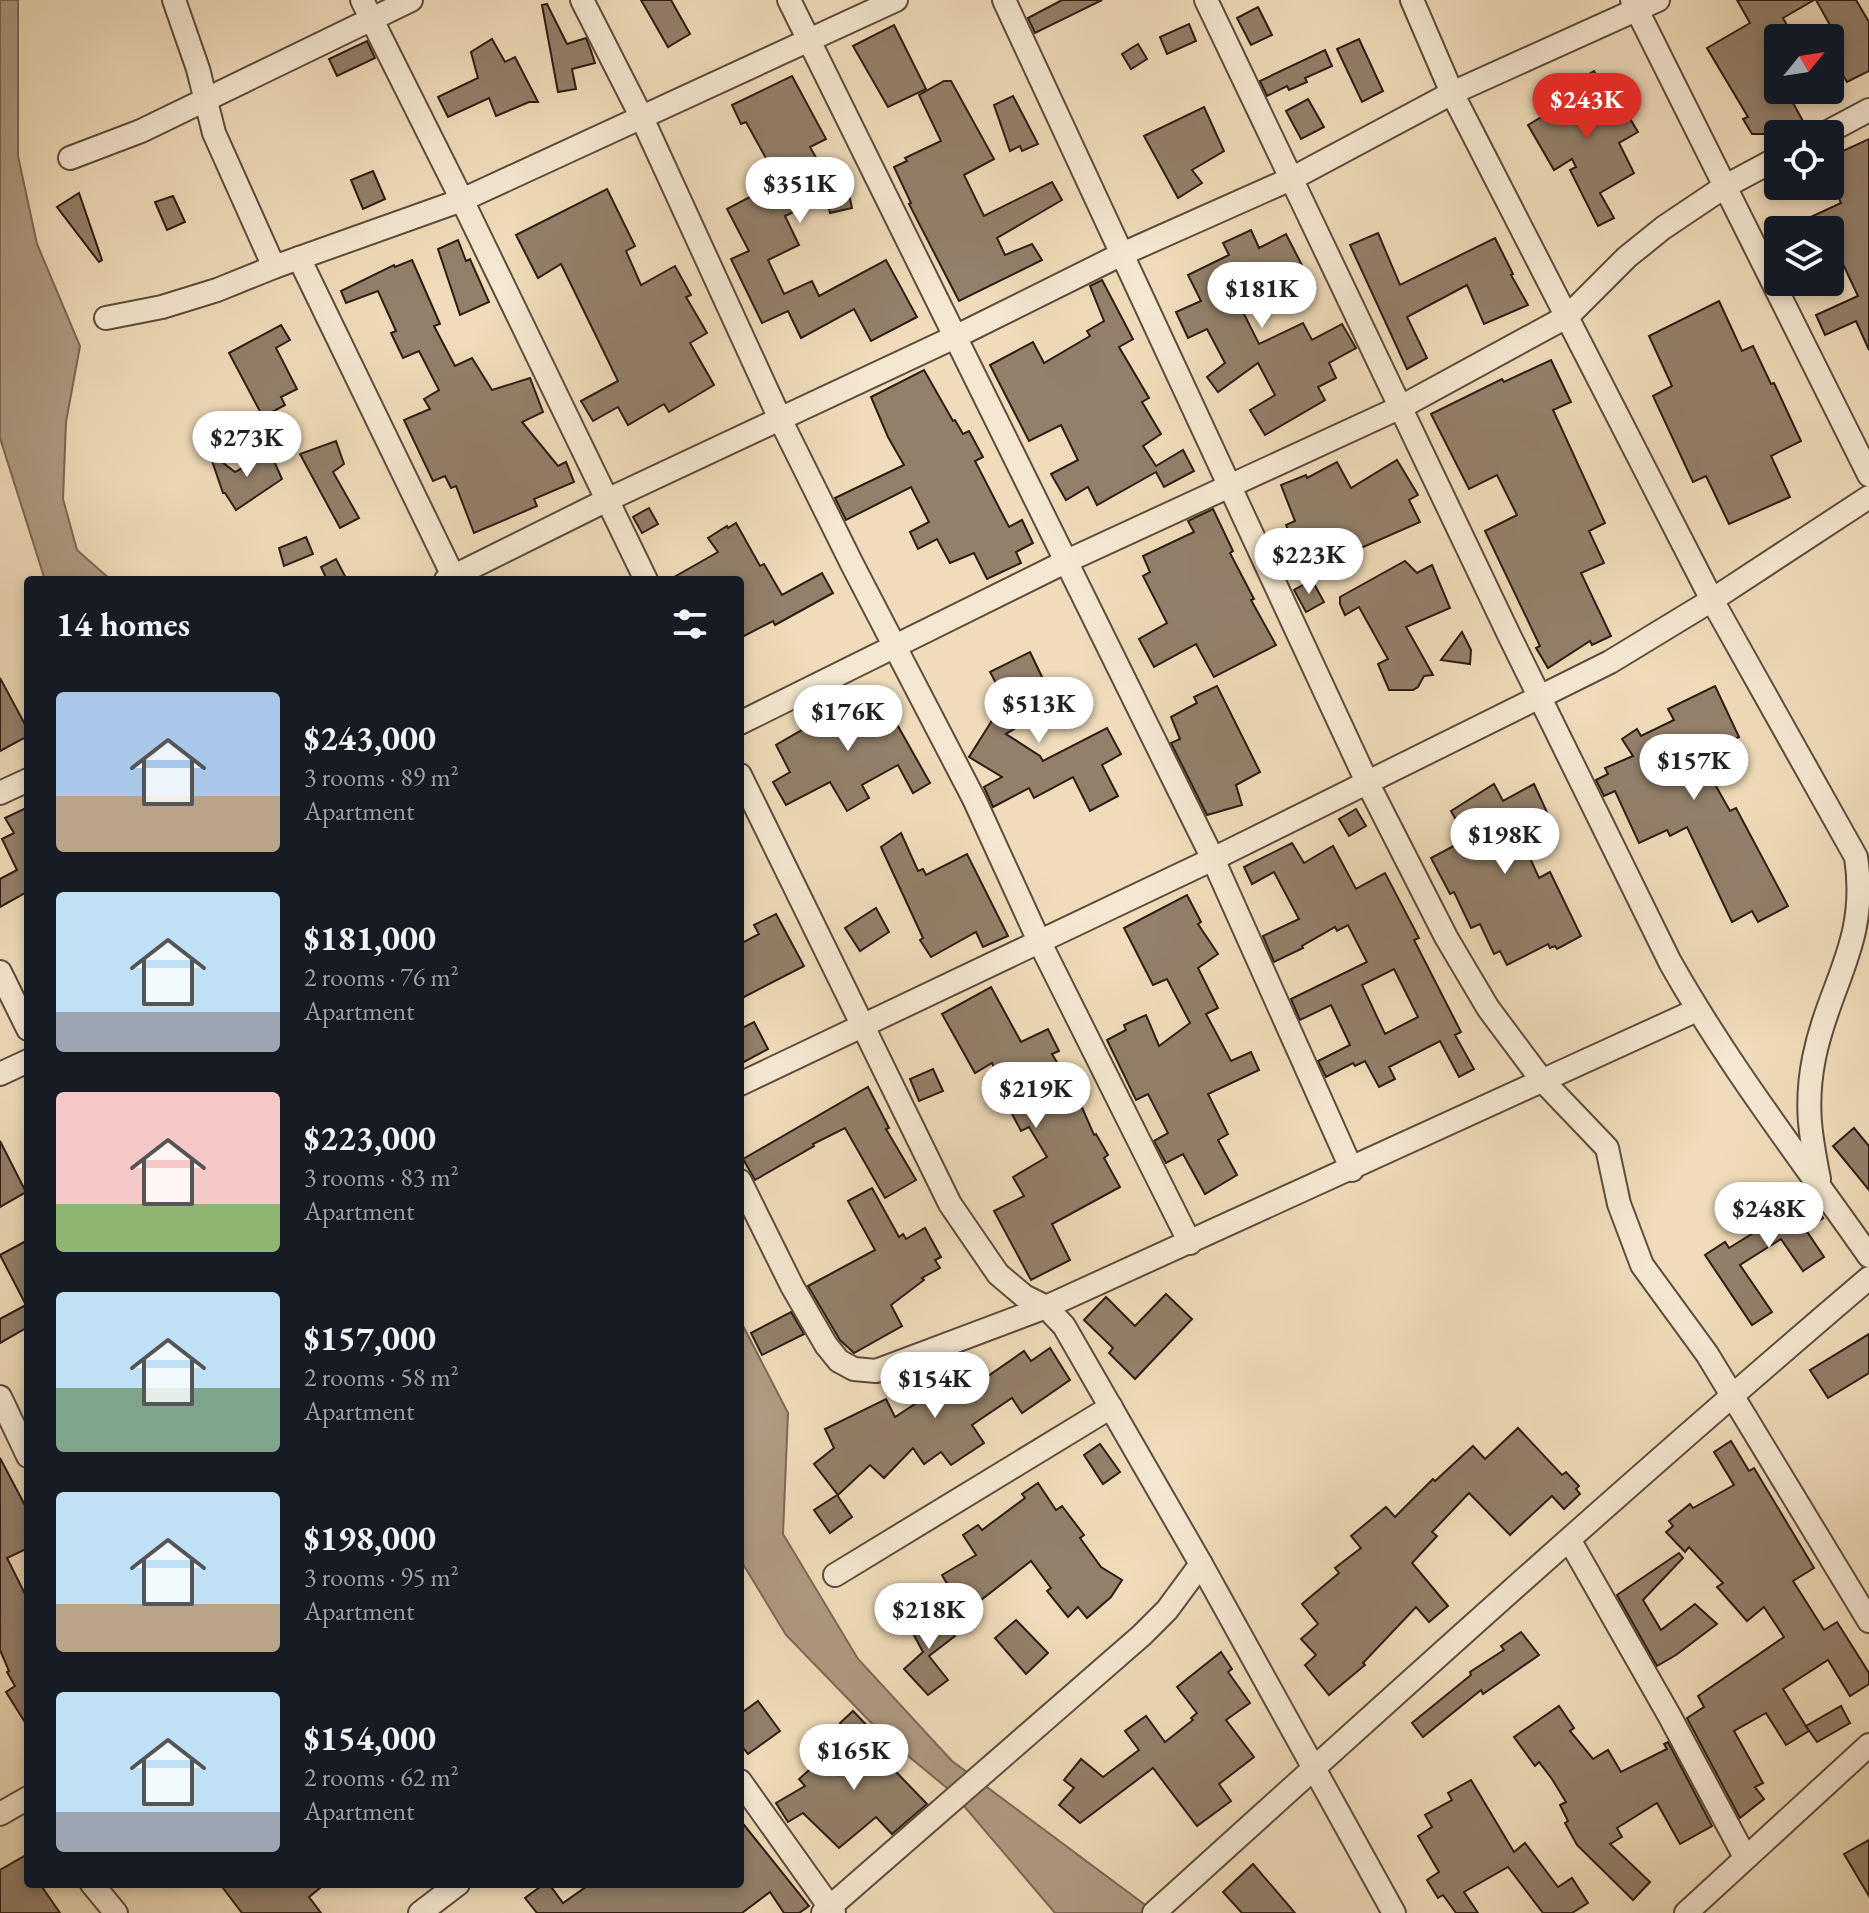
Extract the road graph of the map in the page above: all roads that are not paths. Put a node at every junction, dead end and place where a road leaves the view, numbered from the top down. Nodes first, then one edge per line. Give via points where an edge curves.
1 (174, 0) edge
2 (411, 0) edge
3 (582, 0) edge
4 (789, 0) edge
5 (896, 0) edge
6 (1004, 0) edge
7 (1206, 0) edge
8 (1412, 0) edge
9 (1658, 0) edge
10 (1634, 5) edge
11 (367, 9) edge
12 (808, 42) junction
13 (1452, 93) junction
14 (205, 101) junction
15 (1869, 110) edge
16 (642, 118) junction
17 (1844, 123) edge
18 (70, 158) dead end
19 (1764, 166) edge
20 (1293, 178) junction
21 (1724, 187) junction
22 (462, 200) junction
23 (1120, 255) junction
24 (299, 258) junction
25 (274, 267) junction
26 (1568, 316) junction
27 (106, 318) dead end
28 (957, 336) junction
29 (1401, 407) junction
30 (780, 419) junction
31 (1869, 475) edge
32 (1229, 486) junction
33 (1869, 497) edge
34 (607, 500) junction
35 (1067, 561) junction
36 (450, 576) edge
37 (457, 576) edge
38 (644, 576) edge
39 (1712, 600) junction
40 (895, 647) junction
41 (1540, 698) junction
42 (744, 721) edge
43 (24, 782) edge
44 (1367, 782) junction
45 (744, 783) edge
46 (0, 793) edge
47 (1213, 859) junction
48 (1039, 941) junction
49 (0, 972) edge
50 (1697, 1010) junction
51 (24, 1021) edge
52 (861, 1025) junction
53 (24, 1063) edge
54 (0, 1074) edge
55 (1541, 1079) junction
56 (744, 1082) edge
57 (1352, 1170) junction
58 (1820, 1187) junction
59 (744, 1189) edge
60 (1190, 1243) junction
61 (1869, 1256) edge
62 (1869, 1278) edge
63 (1046, 1307) junction
64 (1732, 1395) junction
65 (0, 1397) edge
66 (1111, 1407) junction
67 (14, 1424) edge
68 (24, 1447) edge
69 (1570, 1541) junction
70 (1201, 1564) junction
71 (835, 1575) dead end
72 (1869, 1621) edge
73 (1869, 1745) edge
74 (1314, 1766) junction
75 (744, 1787) edge
76 (24, 1802) edge
77 (0, 1814) edge
78 (1745, 1857) junction
79 (95, 1888) edge
80 (453, 1888) edge
81 (829, 1911) edge
82 (116, 1913) edge
83 (420, 1913) edge
84 (1154, 1913) edge
85 (1394, 1913) edge
86 (1686, 1913) edge

1 - 14 street
2 - 11 street
3 - 16 street
4 - 12 street
5 - 12 street
6 - 23 street
7 - 20 street
8 - 13 street
9 - 10 street
10 - 13 street
10 - 21 street
11 - 14 street
11 - 22 street
12 - 16 street
12 - 28 street
13 - 20 street
13 - 26 street
14 - 18 street
14 - 25 street
15 - 17 street
16 - 22 street
16 - 30 street
19 - 21 street
20 - 23 street
20 - 29 street
21 - 26 street via 1627,257
21 - 31 street
22 - 24 street
22 - 34 street
23 - 28 street
23 - 32 street
24 - 25 street
24 - 36 street
25 - 27 street via 162,307
26 - 29 street
26 - 39 street
28 - 30 street
28 - 35 street
29 - 32 street
29 - 41 street
30 - 34 street
30 - 40 street
32 - 35 street
32 - 44 street
33 - 39 street
34 - 37 street
34 - 38 street
35 - 40 street
35 - 47 street
39 - 41 street
39 - 58 street via 1848,838 1861,876 1855,952 1815,1056 1808,1105
40 - 42 street
40 - 48 street via 974,799
41 - 44 street
41 - 50 street
43 - 46 street
44 - 47 street
44 - 55 street via 1446,937 1488,1008
45 - 52 street
47 - 48 street
47 - 57 street
48 - 52 street
48 - 60 street
49 - 51 street
50 - 55 street
50 - 58 street
52 - 56 street
52 - 63 street via 950,1204 1009,1285
53 - 54 street
55 - 57 street
55 - 64 street via 1607,1148 1619,1204 1642,1265
57 - 60 street
58 - 61 street
59 - 63 street via 826,1345 854,1369 876,1371
60 - 63 street
62 - 64 street
63 - 66 street via 1064,1326
64 - 69 street
64 - 72 street
65 - 67 street
66 - 70 street
66 - 71 street
67 - 68 street
69 - 74 street
69 - 78 street
70 - 74 street
70 - 81 street via 1142,1635
73 - 78 street
74 - 84 street
74 - 85 street
75 - 81 street
76 - 77 street
78 - 86 street
79 - 82 street
80 - 83 street

